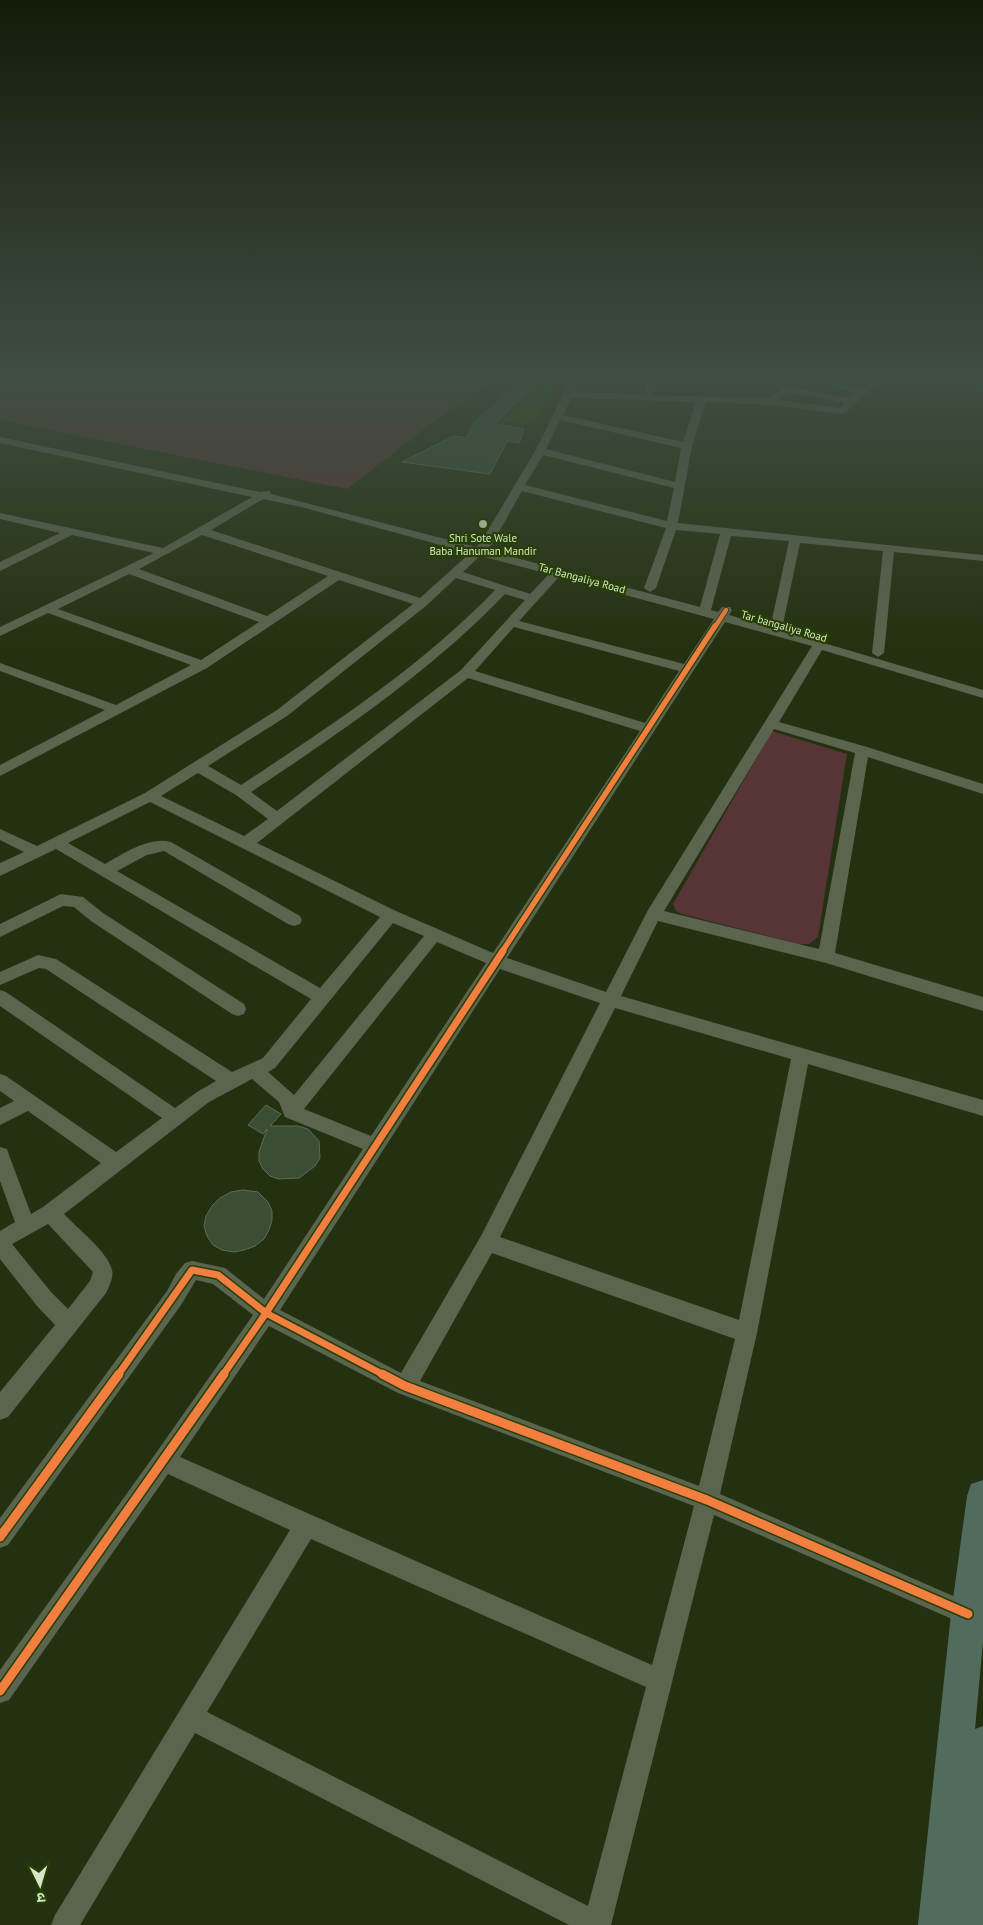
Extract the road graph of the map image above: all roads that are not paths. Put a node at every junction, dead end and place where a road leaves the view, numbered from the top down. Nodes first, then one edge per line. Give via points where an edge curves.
1 (146, 467) edge
2 (531, 467) edge
3 (603, 467) edge
4 (683, 467) edge
5 (679, 486) junction
6 (519, 487) junction
7 (268, 492) junction
8 (0, 516) edge
9 (672, 526) junction
10 (202, 531) junction
11 (727, 531) junction
12 (70, 532) junction
13 (795, 539) junction
14 (482, 547) junction
15 (888, 549) junction
16 (165, 552) junction
17 (983, 558) edge
18 (0, 567) edge
19 (130, 570) junction
20 (454, 572) junction
21 (557, 572) junction
22 (336, 576) junction
23 (503, 588) junction
24 (650, 588) junction
25 (533, 599) junction
26 (422, 603) junction
27 (705, 608) junction
28 (48, 609) junction
29 (724, 613) junction
30 (268, 622) junction
31 (512, 623) junction
32 (777, 624) junction
33 (0, 632) edge
34 (820, 645) junction
35 (850, 650) junction
36 (878, 653) junction
37 (202, 665) junction
38 (0, 667) edge
39 (687, 669) junction
40 (466, 674) junction
41 (983, 684) edge
42 (983, 694) edge
43 (118, 710) junction
44 (772, 724) junction
45 (648, 729) junction
46 (862, 750) junction
47 (0, 756) edge
48 (16, 763) junction
49 (197, 766) junction
50 (0, 771) edge
51 (983, 789) edge
52 (241, 792) junction
53 (150, 796) junction
54 (278, 819) junction
55 (0, 834) edge
56 (57, 843) junction
57 (246, 843) junction
58 (37, 852) junction
59 (0, 870) edge
60 (103, 871) junction
61 (654, 914) junction
62 (390, 915) junction
63 (294, 920) dead end
64 (0, 932) edge
65 (435, 934) junction
66 (826, 957) junction
67 (496, 961) junction
68 (0, 980) edge
69 (0, 997) edge
70 (323, 998) junction
71 (611, 1000) junction
72 (983, 1004) edge
73 (238, 1008) dead end
74 (801, 1054) junction
75 (255, 1071) junction
76 (0, 1081) edge
77 (231, 1081) junction
78 (28, 1102) junction
79 (983, 1108) edge
80 (291, 1112) junction
81 (0, 1117) edge
82 (176, 1118) junction
83 (375, 1146) junction
84 (116, 1163) junction
85 (2, 1167) edge
86 (50, 1213) junction
87 (26, 1226) junction
88 (0, 1242) edge
89 (488, 1242) junction
90 (266, 1313) junction
91 (68, 1324) junction
92 (747, 1333) junction
93 (405, 1386) junction
94 (0, 1409) edge
95 (164, 1461) junction
96 (983, 1496) edge
97 (708, 1500) junction
98 (306, 1525) junction
99 (0, 1537) edge
100 (977, 1582) edge
101 (660, 1681) junction
102 (0, 1691) edge
103 (190, 1717) junction
104 (983, 1744) edge
105 (968, 1837) edge
106 (65, 1925) edge
107 (597, 1925) edge
108 (938, 1925) edge
109 (965, 1925) edge

1 - 7 street, Tar Bangaliya Road
2 - 6 street
3 - 5 street
4 - 5 street
5 - 9 street
6 - 9 street
6 - 14 street
7 - 10 street
7 - 14 street, Tar Bangaliya Road
8 - 12 street
9 - 11 street
9 - 24 street
10 - 16 street
10 - 22 street
11 - 13 street
11 - 27 street
12 - 16 street
12 - 18 street
13 - 15 street
13 - 32 street
14 - 20 street
14 - 21 street, Tar Bangaliya Road
14 - 24 street, Tar bangaliya Road via 508,548
15 - 17 street
15 - 36 street
16 - 19 street
19 - 28 street
19 - 30 street
20 - 23 street
20 - 26 street
21 - 25 street
21 - 27 street, Tar Bangaliya Road
22 - 26 street
22 - 30 street
23 - 25 street
23 - 52 street via 474,620 367,708
24 - 27 street, Tar bangaliya Road
25 - 31 street
26 - 49 street via 282,713
27 - 29 street, Tar Bangaliya Road
28 - 33 street
28 - 37 street
29 - 32 street, Tar bangaliya Road
29 - 34 street, Tar Bangaliya Road
29 - 39 street
30 - 37 street
31 - 39 street
31 - 40 street
32 - 35 street, Tar bangaliya Road
34 - 35 street, Tar Bangaliya Road
34 - 44 street
35 - 36 street, Tar bangaliya Road
35 - 42 street, Tar Bangaliya Road
36 - 41 street, Tar bangaliya Road
37 - 43 street
38 - 43 street
39 - 45 street
40 - 45 street
40 - 54 street
43 - 48 street
44 - 46 street
44 - 61 street
45 - 67 street
46 - 51 street
46 - 66 street
47 - 48 street
48 - 50 street
49 - 52 street
49 - 53 street
52 - 54 street
53 - 56 street
53 - 57 street
54 - 57 street
55 - 58 street
56 - 58 street
56 - 60 street
57 - 62 street
58 - 59 street
60 - 63 street via 143,852 166,846
60 - 70 street
61 - 66 street
61 - 71 street
62 - 65 street
62 - 70 street
64 - 73 street via 60,900 78,901 97,917
65 - 67 street
65 - 80 street
66 - 72 street
67 - 71 street
67 - 83 street
68 - 77 street via 38,961 50,963
69 - 82 street
70 - 75 street via 269,1063
71 - 74 street
71 - 89 street
74 - 79 street
74 - 92 street
75 - 77 street
75 - 80 street via 286,1098
76 - 78 street
77 - 82 street
78 - 81 street
78 - 84 street
80 - 83 street
82 - 84 street
83 - 90 street
84 - 86 street
85 - 87 street
86 - 87 street
86 - 91 street via 100,1264 103,1272 99,1286
87 - 88 street
88 - 91 street via 44,1300
89 - 92 street
89 - 93 street
90 - 93 street
90 - 95 street
90 - 99 street via 218,1275 192,1270
91 - 94 street
92 - 97 street
93 - 97 street
95 - 98 street
95 - 102 street
96 - 100 highway
97 - 100 street
97 - 101 street
98 - 101 street
98 - 103 street
100 - 105 highway
101 - 107 street
103 - 106 street
103 - 107 street
104 - 105 highway
105 - 108 highway
105 - 109 highway

